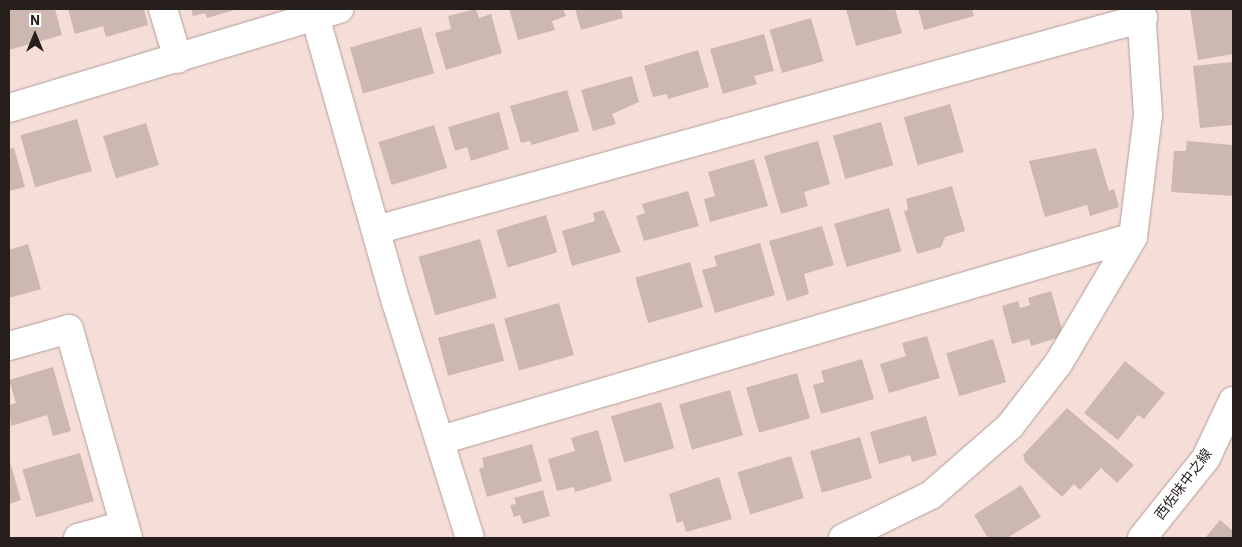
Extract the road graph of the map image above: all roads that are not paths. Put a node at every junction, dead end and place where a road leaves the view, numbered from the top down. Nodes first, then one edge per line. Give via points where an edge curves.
1 (164, 9) edge
2 (322, 11) edge
3 (1142, 13) edge
4 (178, 59) junction
5 (9, 108) edge
6 (376, 230) junction
7 (1133, 237) junction
8 (9, 346) edge
9 (1233, 400) edge
10 (441, 440) junction
11 (126, 532) edge
12 (78, 538) edge
13 (470, 538) edge
14 (843, 538) edge
15 (1142, 538) edge

1 - 4 street
2 - 4 street
2 - 6 street
3 - 6 street
3 - 7 street via 1148,115
4 - 5 street
6 - 10 street
7 - 10 street
7 - 14 street via 1058,364 1010,426 931,495
8 - 11 street via 69,329
9 - 15 street, 西佐味中之線 via 1206,458
10 - 13 street
11 - 12 street

